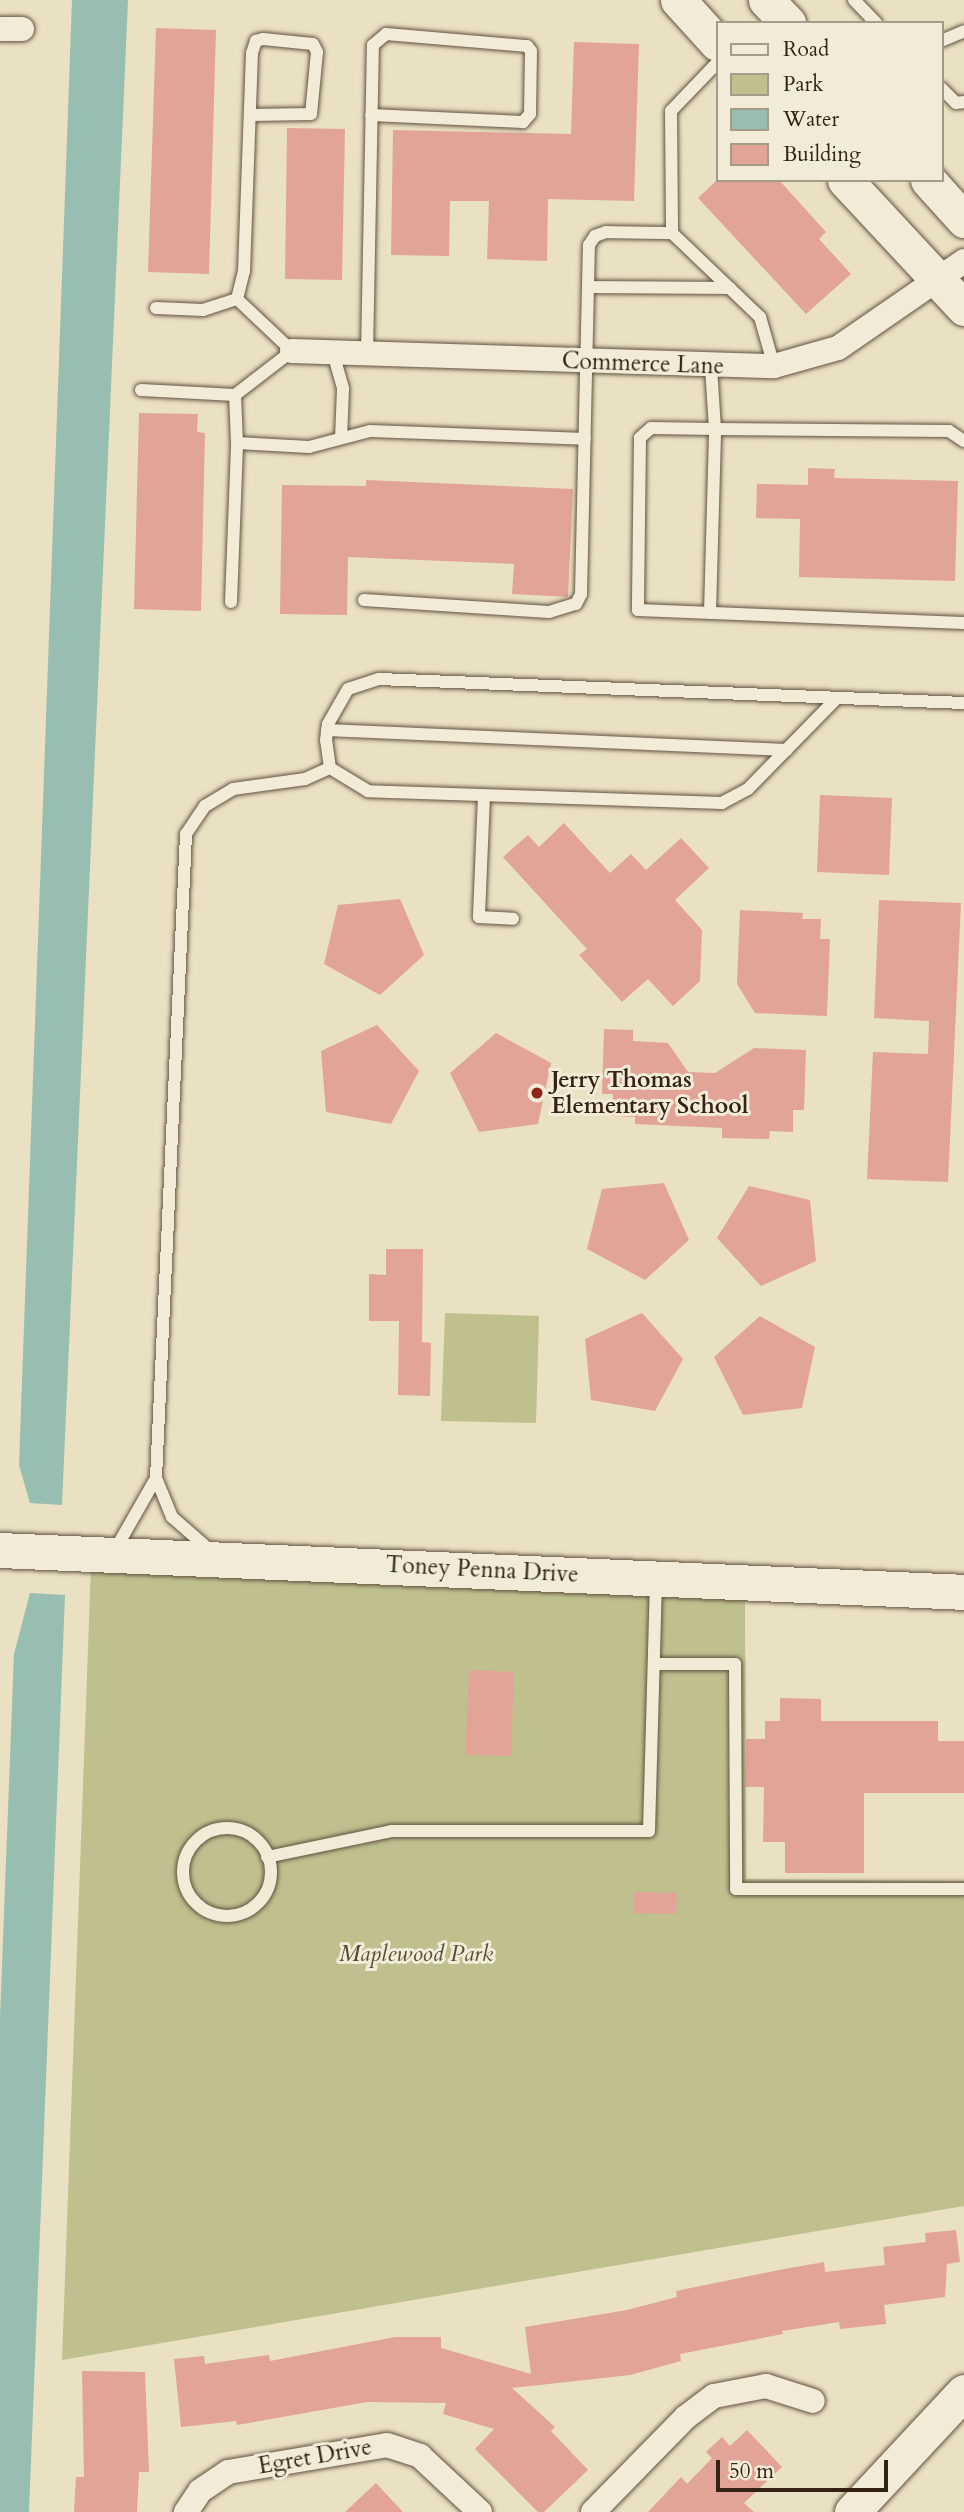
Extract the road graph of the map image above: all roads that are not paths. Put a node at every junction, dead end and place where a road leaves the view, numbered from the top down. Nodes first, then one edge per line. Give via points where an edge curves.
1 (678, 0) edge
2 (766, 0) edge
3 (872, 0) edge
4 (856, 3) edge
5 (786, 21) edge
6 (874, 21) edge
7 (964, 31) edge
8 (943, 40) edge
9 (716, 42) edge
10 (716, 64) edge
11 (943, 90) edge
12 (964, 102) edge
13 (371, 115) junction
14 (250, 116) junction
15 (847, 182) edge
16 (930, 182) edge
17 (964, 220) edge
18 (673, 233) junction
19 (951, 270) edge
20 (588, 287) junction
21 (730, 288) junction
22 (237, 299) junction
23 (156, 308) dead end
24 (964, 308) edge
25 (292, 351) junction
26 (333, 353) junction
27 (366, 354) junction
28 (587, 362) junction
29 (774, 366) junction
30 (711, 367) junction
31 (141, 390) dead end
32 (235, 395) junction
33 (715, 429) junction
34 (341, 438) junction
35 (585, 439) junction
36 (964, 440) edge
37 (237, 443) junction
38 (365, 600) dead end
39 (231, 602) dead end
40 (710, 613) junction
41 (964, 623) edge
42 (837, 698) junction
43 (964, 704) edge
44 (327, 730) junction
45 (787, 750) junction
46 (330, 768) junction
47 (484, 796) junction
48 (513, 919) dead end
49 (156, 1478) junction
50 (0, 1550) edge
51 (113, 1553) junction
52 (219, 1558) junction
53 (656, 1578) junction
54 (964, 1592) edge
55 (655, 1664) junction
56 (267, 1857) junction
57 (964, 1889) edge
58 (964, 2392) edge
59 (813, 2401) dead end
60 (186, 2512) edge
61 (480, 2512) edge
62 (593, 2512) edge
63 (852, 2512) edge

1 - 9 street
2 - 5 street
3 - 4 lane
4 - 6 lane
7 - 8 lane
10 - 18 lane via 671,111
11 - 12 lane via 956,103
13 - 13 lane via 373,45 386,34 527,46 531,51 530,114 523,121
13 - 27 lane
14 - 14 lane via 256,41 313,44 316,65 311,114
14 - 22 lane via 244,271
15 - 19 street
16 - 17 street
18 - 20 lane via 606,232 595,236 589,246
18 - 21 lane
19 - 24 street
19 - 29 street, Commerce Lane via 838,348
20 - 21 lane
20 - 28 lane
21 - 29 lane via 760,317
22 - 23 lane via 203,310
22 - 25 lane
25 - 26 street, Commerce Lane
25 - 32 lane
26 - 27 street, Commerce Lane
26 - 34 lane via 343,389
27 - 28 street, Commerce Lane
28 - 30 street, Commerce Lane
28 - 35 lane
29 - 30 street, Commerce Lane
30 - 33 lane
31 - 32 lane
32 - 37 lane
33 - 36 lane via 949,431
33 - 40 lane
33 - 40 lane via 651,428 640,438 638,610
34 - 35 lane via 370,431
34 - 37 lane via 309,447
35 - 38 lane via 581,594 576,604 549,611
37 - 39 lane
40 - 41 lane
42 - 43 lane
42 - 44 lane via 379,679 348,690
42 - 45 lane
44 - 45 lane
44 - 46 lane
45 - 47 lane via 748,789 722,803
46 - 47 lane via 368,790
46 - 49 lane via 304,779 233,789 199,812 183,846
47 - 48 lane via 479,917
49 - 51 lane
49 - 52 lane via 172,1517
50 - 51 street, Toney Penna Drive
51 - 52 street, Toney Penna Drive
52 - 53 street, Toney Penna Drive
53 - 54 street, Toney Penna Drive
53 - 55 lane
55 - 56 lane via 649,1831 391,1831
55 - 57 lane via 735,1664 736,1889
56 - 56 lane via 248,1833 222,1828 207,1832 184,1860 188,1893 210,1912 225,1916 244,1912 266,1891
58 - 63 street
59 - 62 street via 765,2386 714,2396 687,2417
60 - 61 street, Egret Drive via 200,2491 228,2472 387,2445 420,2456

